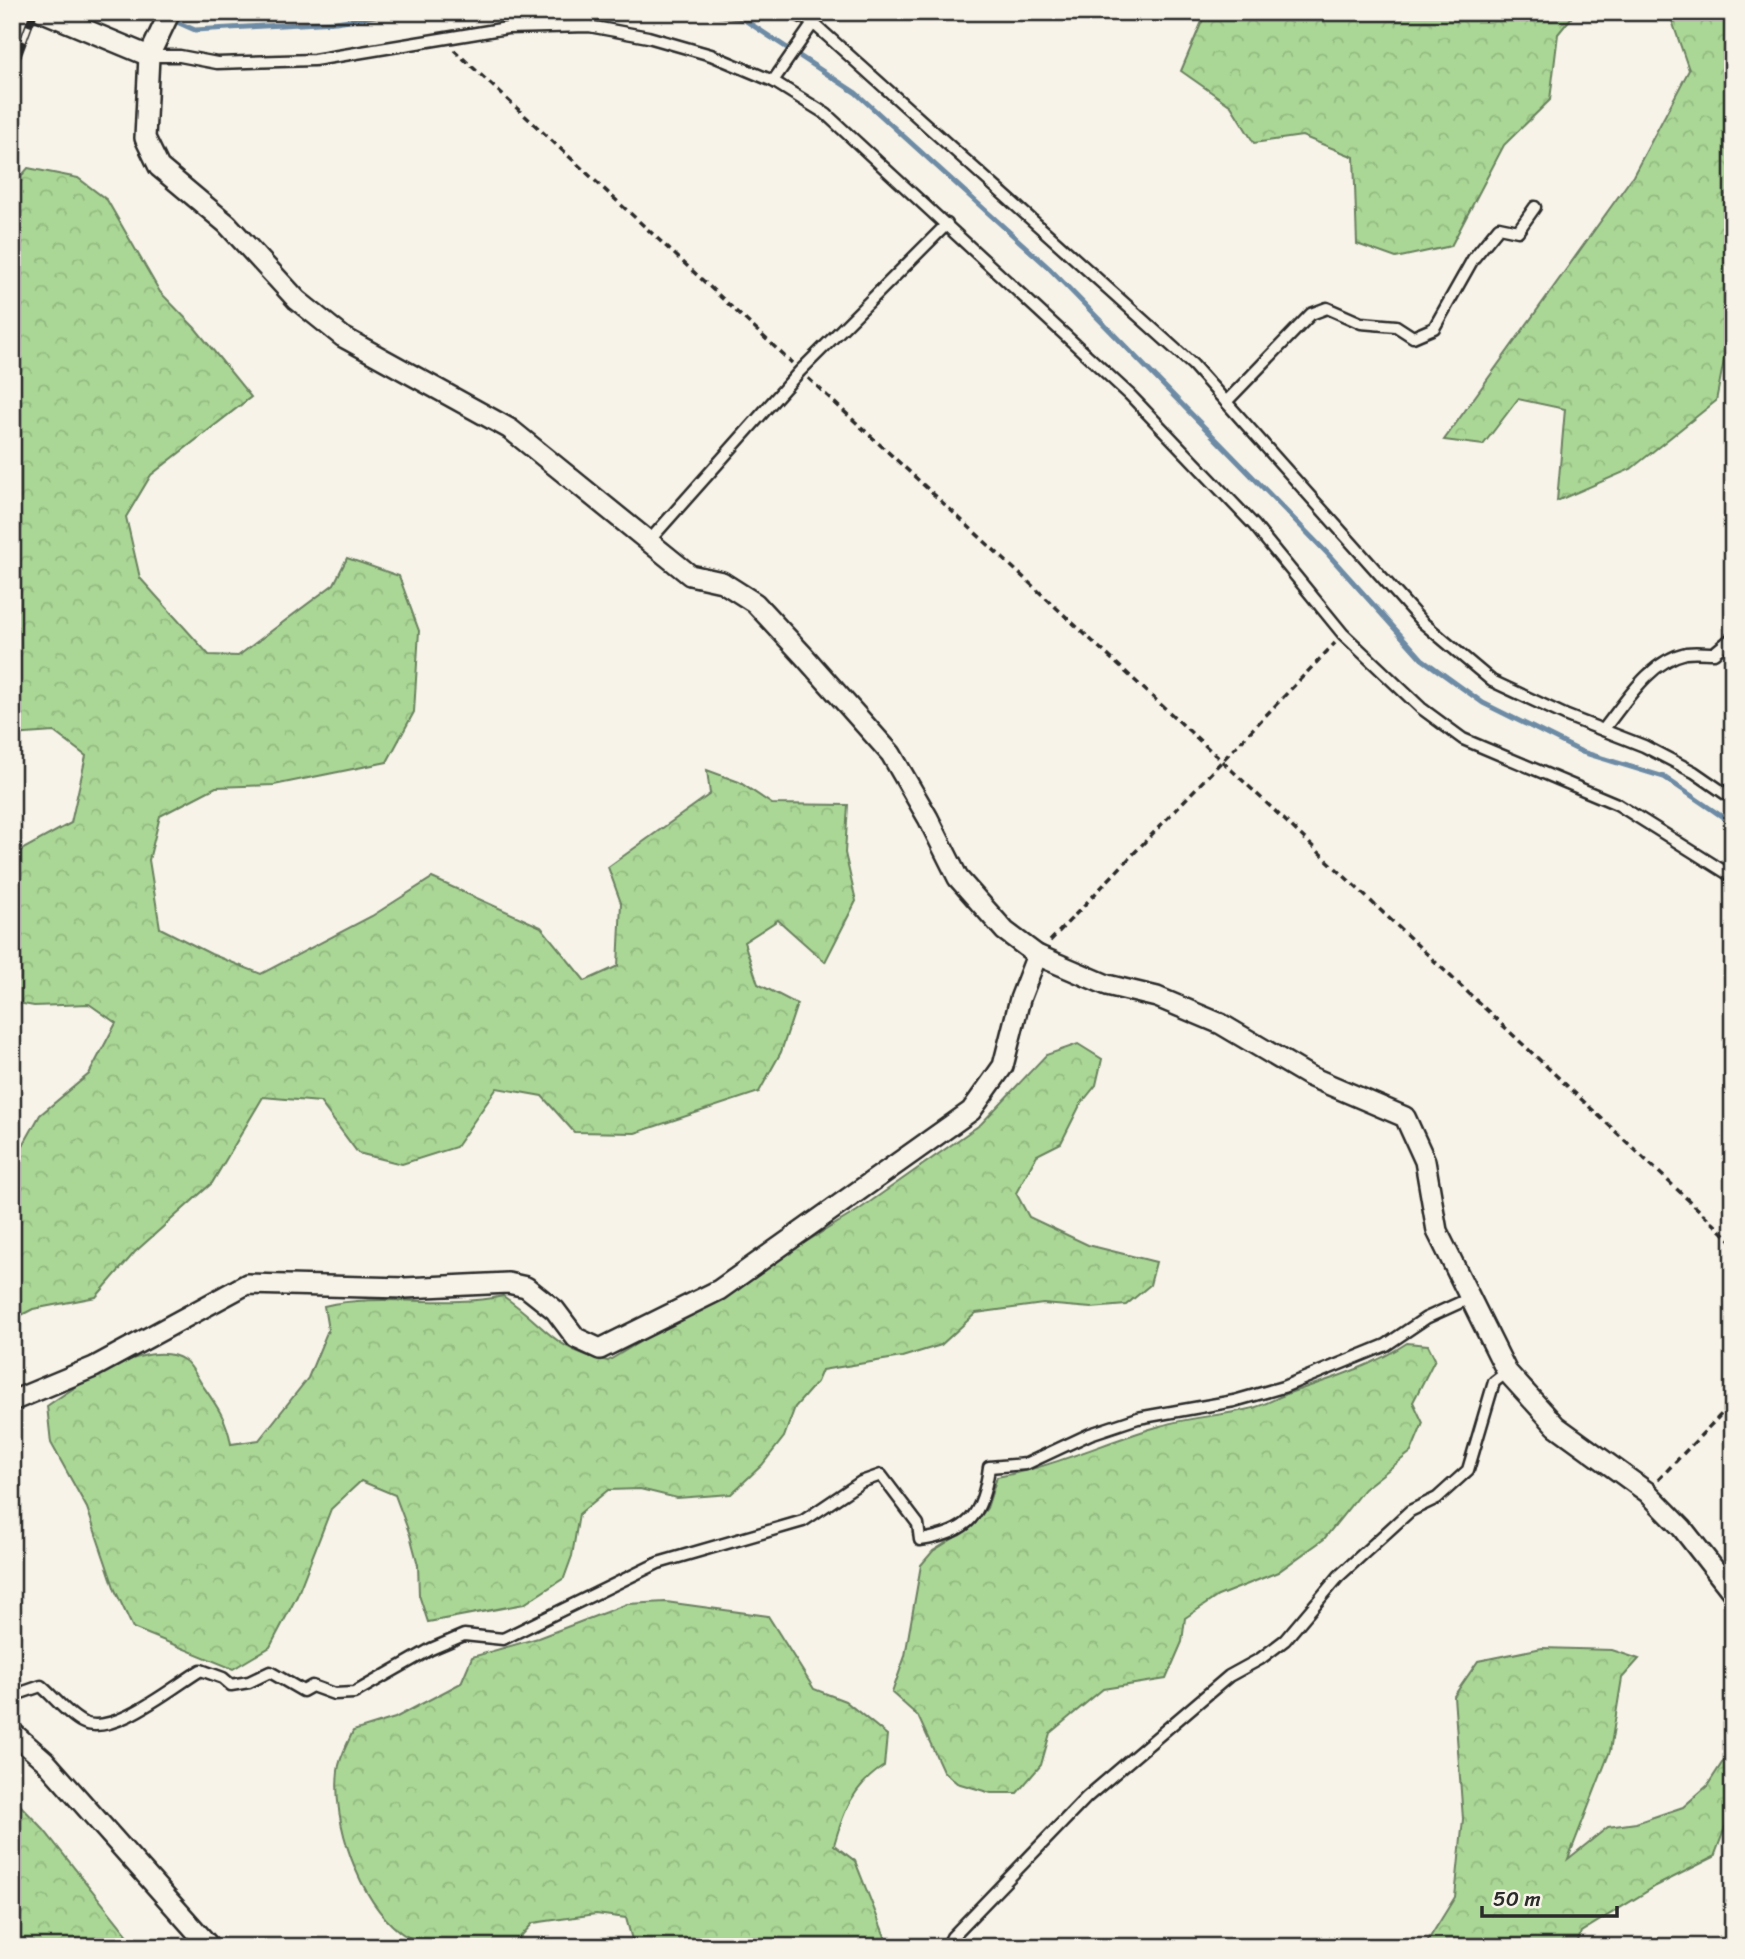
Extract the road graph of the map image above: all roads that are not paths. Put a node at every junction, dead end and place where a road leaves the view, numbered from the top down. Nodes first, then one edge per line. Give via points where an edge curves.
1 (43, 12) edge
2 (170, 12) edge
3 (792, 12) edge
4 (821, 12) edge
5 (812, 22) junction
6 (150, 52) junction
7 (774, 81) junction
8 (1535, 207) dead end
9 (947, 224) junction
10 (1226, 402) junction
11 (649, 541) junction
12 (1733, 637) edge
13 (1604, 730) junction
14 (1733, 799) edge
15 (1733, 877) edge
16 (1037, 955) junction
17 (1470, 1298) junction
18 (1507, 1372) junction
19 (12, 1401) edge
20 (1733, 1593) edge
21 (12, 1696) edge
22 (12, 1732) edge
23 (210, 1947) edge
24 (947, 1947) edge

1 - 6 street
2 - 6 street
3 - 5 lane
4 - 5 lane
5 - 7 lane
5 - 10 lane via 1193,365
6 - 7 lane via 217,63 314,60 507,28 589,26 711,55
6 - 11 street via 145,138 159,167 227,224 297,300 343,337 510,429
7 - 9 lane via 826,114
8 - 10 lane via 1518,231 1499,227 1473,259 1434,328 1413,337 1396,326 1362,323 1327,308 1311,314
9 - 11 lane via 800,371
9 - 15 lane via 1130,395 1254,525 1343,634 1421,708 1463,738 1617,804
10 - 13 lane via 1422,622 1492,681
11 - 16 street via 690,575 722,582 755,603 891,754 958,878 1004,931
12 - 13 lane via 1714,653 1686,653 1663,663 1644,679
13 - 14 lane via 1694,772
16 - 17 street via 1107,985 1157,997 1221,1024 1309,1076 1405,1116 1425,1161 1437,1231
16 - 19 street via 1003,1066 971,1111 719,1290 600,1349 576,1338 555,1310 526,1287 508,1283 405,1288 247,1284 94,1367
17 - 18 street
17 - 21 lane via 1426,1318 1386,1345 1283,1387 1138,1419 1090,1434 1026,1464 989,1466 978,1512 969,1524 941,1537 920,1540 918,1524 881,1475 861,1482 803,1521 658,1563 503,1639 464,1635 354,1693 334,1694 312,1686 303,1691 270,1672 231,1685 201,1670 128,1717 95,1727 80,1722 41,1686
18 - 20 street via 1556,1426 1647,1492
18 - 24 lane via 1494,1382 1468,1470 1437,1498 1410,1511 1339,1576 1285,1640 1229,1676 1087,1797
22 - 23 street via 45,1761

